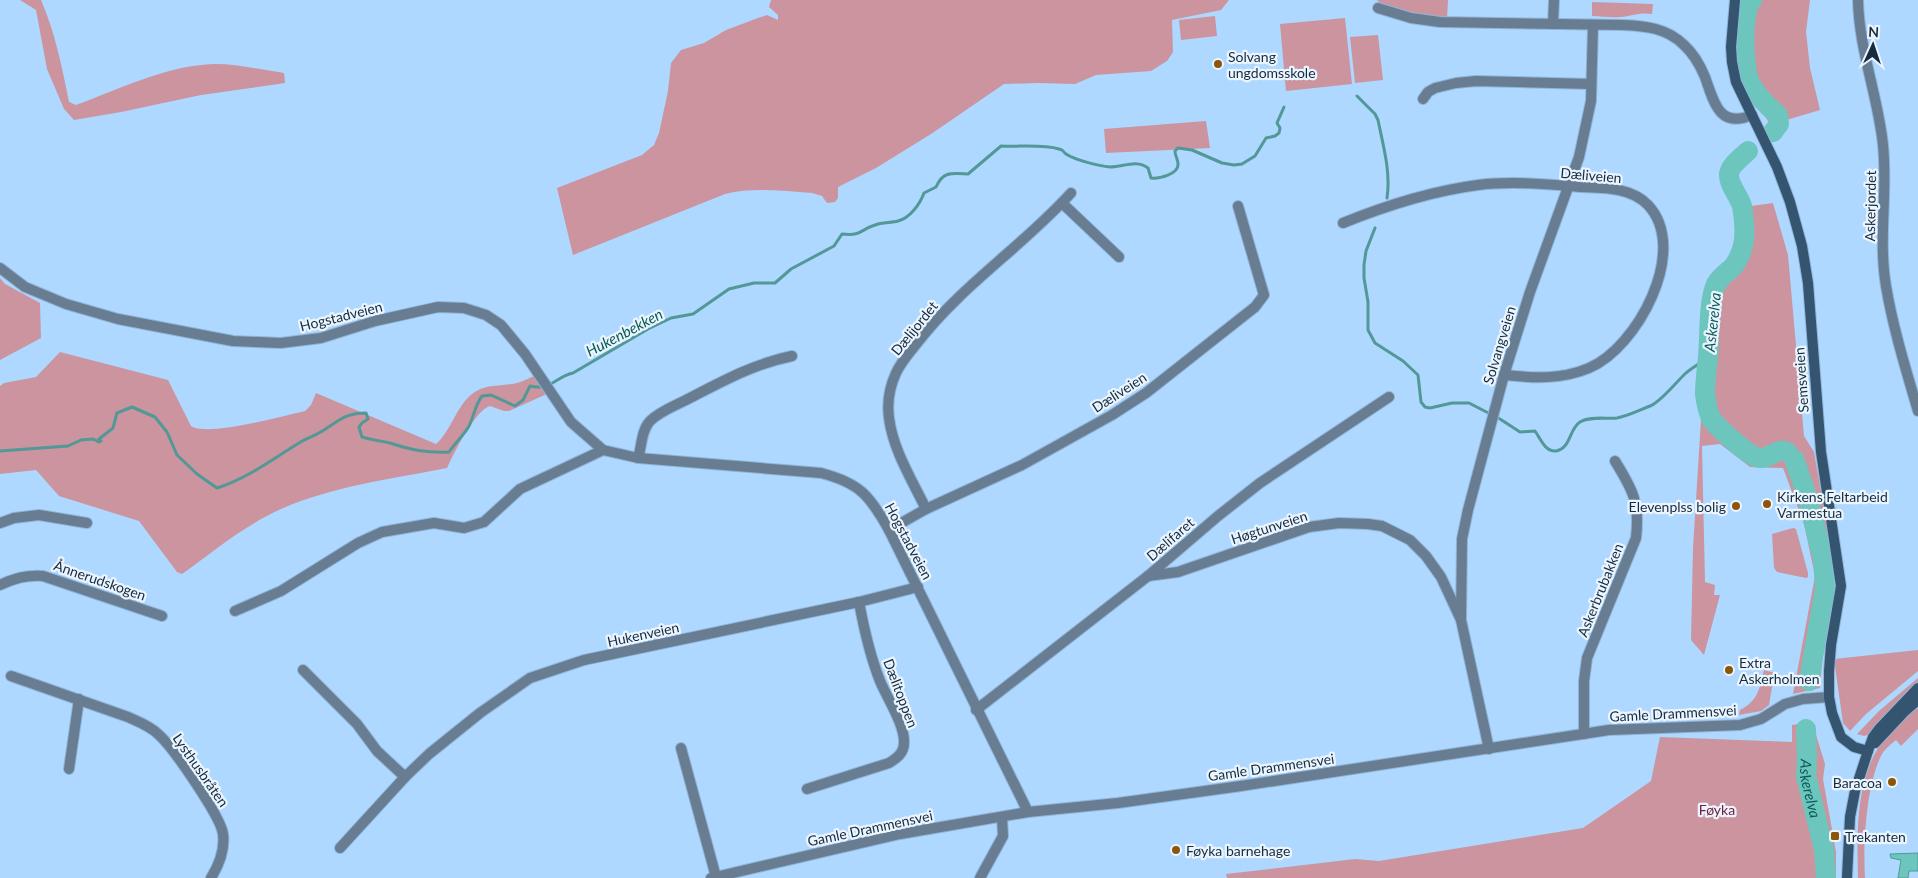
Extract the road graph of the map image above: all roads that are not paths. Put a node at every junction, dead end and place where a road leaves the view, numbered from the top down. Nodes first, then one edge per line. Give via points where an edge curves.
1 (1554, 0) edge
2 (1736, 0) edge
3 (1858, 0) edge
4 (1378, 8) dead end
5 (1553, 24) junction
6 (1593, 25) junction
7 (1591, 84) junction
8 (1423, 99) dead end
9 (1752, 115) junction
10 (1569, 186) junction
11 (1071, 194) dead end
12 (1062, 203) junction
13 (1238, 206) dead end
14 (1343, 223) dead end
15 (1119, 257) dead end
16 (0, 268) edge
17 (792, 356) dead end
18 (1504, 375) junction
19 (1389, 398) dead end
20 (1918, 411) edge
21 (603, 450) junction
22 (638, 458) junction
23 (1615, 461) dead end
24 (926, 510) junction
25 (0, 523) edge
26 (87, 523) dead end
27 (889, 530) junction
28 (1148, 576) junction
29 (0, 585) edge
30 (918, 587) junction
31 (859, 602) junction
32 (235, 610) dead end
33 (162, 616) dead end
34 (1461, 620) junction
35 (304, 670) dead end
36 (10, 676) dead end
37 (1918, 688) edge
38 (1829, 697) junction
39 (79, 699) junction
40 (1918, 700) edge
41 (976, 710) junction
42 (1584, 734) junction
43 (681, 748) dead end
44 (1488, 749) junction
45 (1868, 752) junction
46 (69, 769) dead end
47 (405, 777) junction
48 (807, 790) dead end
49 (1028, 812) junction
50 (1002, 818) junction
51 (340, 848) dead end
52 (713, 877) edge
53 (211, 878) edge
54 (980, 878) edge
55 (1847, 878) edge

1 - 5 street
2 - 9 main road, Semsveien via 1732,20 1732,62 1736,82
3 - 20 street, Askerjordet via 1858,23 1879,113 1883,147 1886,285
4 - 5 street via 1440,22
5 - 6 street
6 - 7 street, Solvangveien
6 - 9 street via 1654,28 1676,38 1693,54 1722,114 1740,120
7 - 8 street via 1476,81 1435,88
7 - 10 street, Solvangveien via 1586,131
9 - 38 main road, Semsveien via 1790,202 1807,276 1821,452 1842,586 1831,645
10 - 14 street, Dæliveien via 1479,185 1407,202
10 - 18 street, Solvangveien
10 - 18 street, Dæliveien via 1624,191 1649,206 1662,237 1662,263 1656,285 1633,332 1619,348 1590,368 1551,378
11 - 12 street, Dælijordet
12 - 15 street
12 - 24 street, Dælijordet via 931,326 896,372 890,393 892,436
13 - 24 street, Dæliveien via 1264,295 1255,307 1112,415 1022,466
16 - 21 street, Hogstadveien via 25,288 66,304 118,319 233,341 281,343 321,338 375,321 438,307 464,308 486,315 501,325 571,422
17 - 22 street via 768,361 733,376 660,414 649,422 643,434
18 - 34 street, Solvangveien via 1462,539
19 - 28 street, Dælifaret via 1260,483
21 - 22 street, Hogstadveien
21 - 32 street via 520,489 484,522 456,527 434,523 382,532 280,591
22 - 27 street, Hogstadveien via 821,473 839,478 869,498
23 - 42 street, Askerbrubakken via 1630,484 1636,505 1636,538 1587,658
24 - 27 street, Dæliveien
25 - 26 street via 39,515
27 - 30 street, Hogstadveien
28 - 34 street, Høgtunveien via 1178,572 1310,527 1368,524 1382,526 1410,540 1426,556 1441,577
28 - 41 street, Dælifaret
29 - 33 street, Ånnerudskogen via 18,577 43,576
30 - 31 street, Hukenveien
30 - 41 street, Hogstadveien
31 - 47 street, Hukenveien via 594,658 530,678 429,754
31 - 48 street, Dælitoppen via 876,668 904,735 904,749 889,763
34 - 44 street, Høgtunveien
35 - 47 street via 377,751
36 - 39 street, Lysthusbråten
37 - 45 main road via 1879,729
38 - 42 street, Gamle Drammensvei via 1785,704 1761,719 1740,725 1660,727
38 - 45 main road, Semsveien via 1842,736 1854,747
39 - 46 street
39 - 53 street, Lysthusbråten via 145,724 168,744 222,826 221,854
40 - 45 main road
41 - 49 street, Hogstadveien
42 - 44 street, Gamle Drammensvei
43 - 52 street, Gamle Drammensvei
44 - 49 street, Gamle Drammensvei via 1185,794
45 - 55 main road via 1850,817
47 - 51 street, Hukenveien
49 - 50 street, Gamle Drammensvei
50 - 52 street, Gamle Drammensvei via 900,834
50 - 54 street via 1003,836

